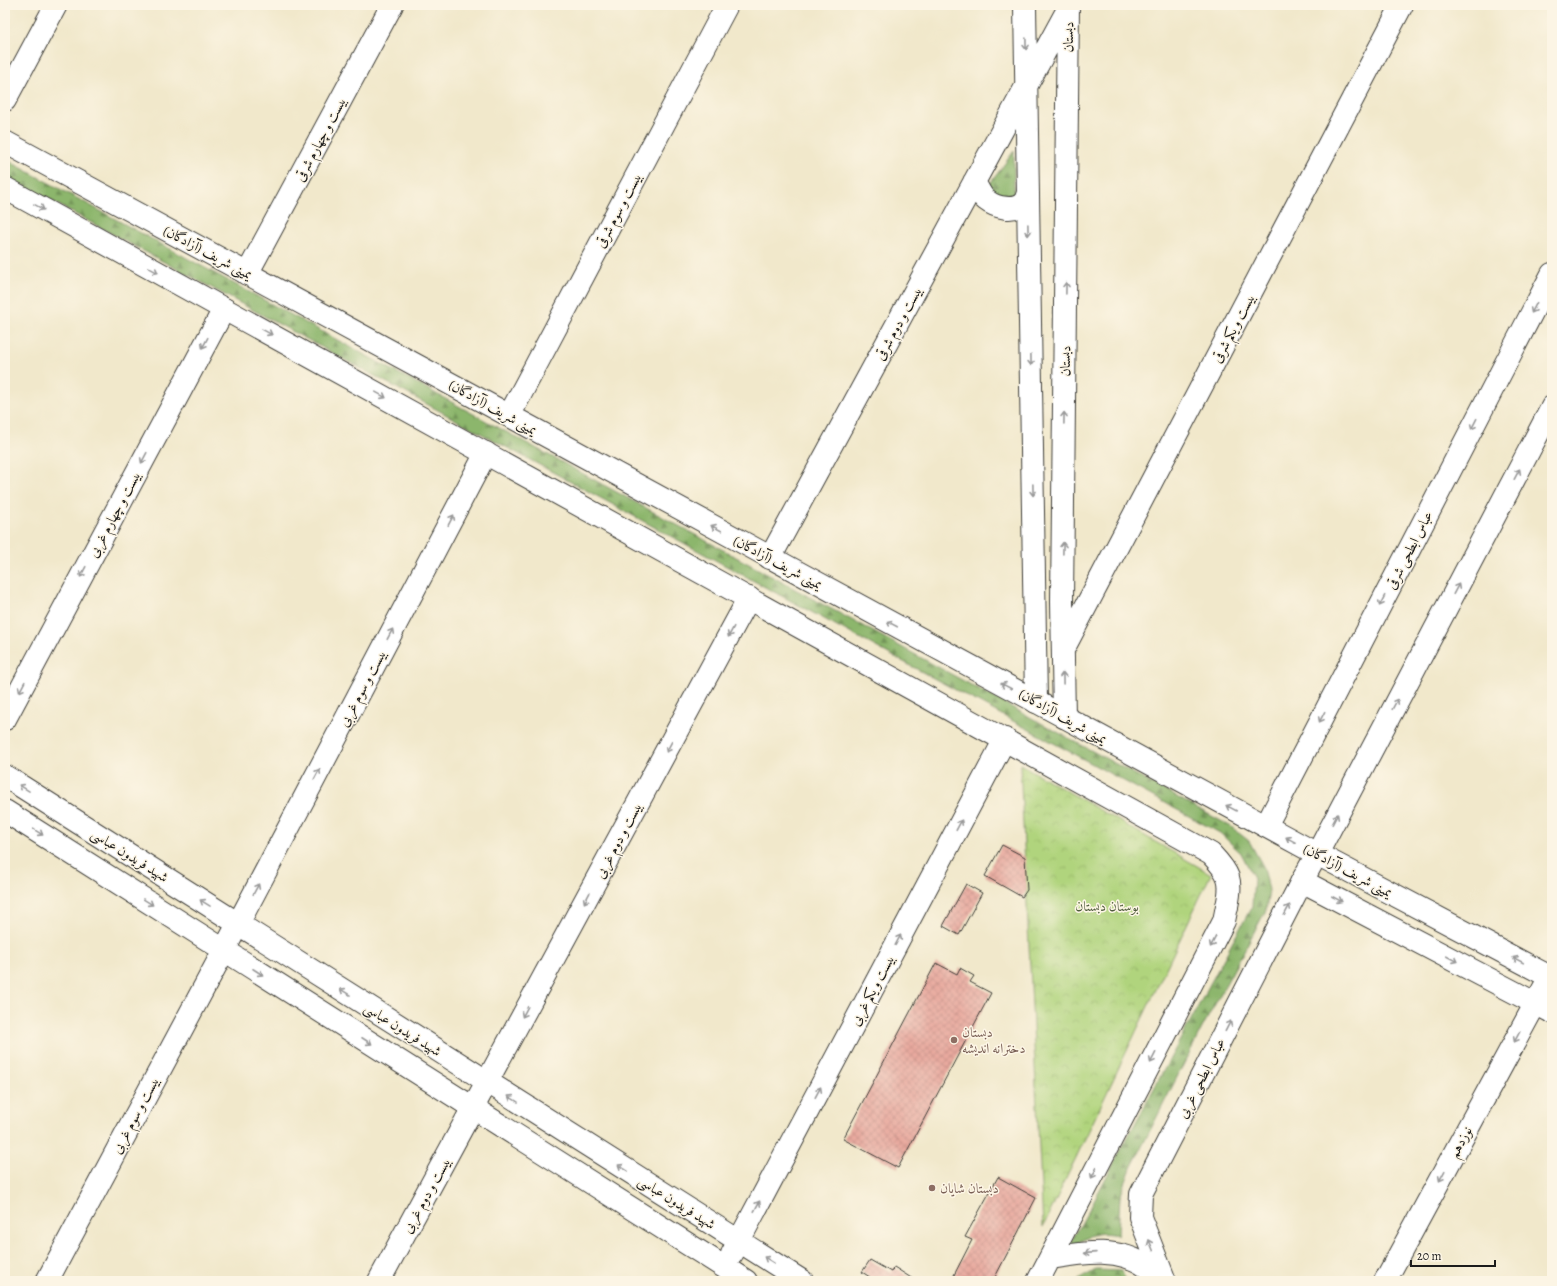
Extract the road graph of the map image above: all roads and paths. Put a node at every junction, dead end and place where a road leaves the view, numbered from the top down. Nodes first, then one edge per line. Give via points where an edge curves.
1 (56, 5) edge
2 (392, 5) edge
3 (728, 5) edge
4 (1025, 5) edge
5 (1402, 5) edge
6 (1069, 6) edge
7 (1026, 88) junction
8 (5, 100) edge
9 (5, 142) edge
10 (974, 182) junction
11 (5, 188) edge
12 (1028, 193) junction
13 (247, 274) junction
14 (1552, 274) edge
15 (224, 309) junction
16 (1552, 407) edge
17 (509, 416) junction
18 (486, 453) junction
19 (770, 558) junction
20 (749, 598) junction
21 (1062, 602) junction
22 (1035, 603) junction
23 (1063, 650) junction
24 (1036, 702) junction
25 (1064, 717) junction
26 (5, 719) edge
27 (1005, 739) junction
28 (5, 776) edge
29 (5, 811) edge
30 (1266, 826) junction
31 (1317, 854) junction
32 (1302, 881) junction
33 (238, 924) junction
34 (224, 950) junction
35 (1551, 976) edge
36 (1544, 1007) edge
37 (487, 1082) junction
38 (473, 1109) junction
39 (738, 1241) junction
40 (1050, 1258) junction
41 (721, 1274) edge
42 (47, 1281) edge
43 (379, 1281) edge
44 (746, 1281) edge
45 (802, 1281) edge
46 (1038, 1281) edge
47 (1160, 1281) edge
48 (1165, 1281) edge
49 (1385, 1281) edge

1 - 8 street
2 - 13 street, بیست و چهارم شرقی
3 - 17 street, بیست و سوم شرقی
4 -> 7 street
5 - 23 street, بیست و یکم شرقی
6 - 7 street, بیست و دوم شرقی
21 -> 6 street, دبستان
7 - 10 street, بیست و دوم شرقی
7 - 12 street
9 - 13 street, یمینی شریف (آزادگان)
10 - 12 street via 986,201 997,206 1015,207 1024,202
10 - 19 street, بیست و دوم شرقی
11 -> 15 street
12 -> 22 street
13 - 17 street, یمینی شریف (آزادگان)
14 -> 30 street, عباس ابطحی شرقی
15 -> 18 street
15 -> 26 street, بیست و چهارم غربی
31 -> 16 street
19 -> 17 street, یمینی شریف (آزادگان)
18 - 20 street
33 -> 18 street, بیست و سوم غربی
24 -> 19 street, یمینی شریف (آزادگان)
20 - 27 street
20 -> 37 street, بیست و دوم غربی
21 - 22 street
21 - 23 street, دبستان
22 - 24 street
25 -> 23 street, دبستان
24 - 25 street, یمینی شریف (آزادگان)
30 -> 25 street, یمینی شریف (آزادگان)
39 -> 27 street, بیست و یکم غربی
27 -> 40 street via 1211,854 1226,870 1229,889 1224,921
33 -> 28 street, شهید فریدون عباسی
29 -> 34 street
31 -> 30 street, یمینی شریف (آزادگان)
31 - 32 street, عباس ابطحی غربی
35 -> 31 street, یمینی شریف (آزادگان)
32 -> 36 street
48 -> 32 street, عباس ابطحی غربی via 1140,1217 1141,1194
33 - 34 street, بیست و سوم غربی
37 -> 33 street, شهید فریدون عباسی
34 -> 38 street
34 - 42 street, بیست و سوم غربی
35 - 36 street, نوزدهم
36 -> 49 street, نوزدهم
37 - 38 street, بیست و دوم غربی
39 -> 37 street, شهید فریدون عباسی
38 - 41 street
38 - 43 street, بیست و دوم غربی
39 - 41 street, بیست و یکم غربی
45 -> 39 street, شهید فریدون عباسی
40 - 46 street
47 -> 40 street via 1148,1267 1129,1257 1092,1252
41 - 44 street

